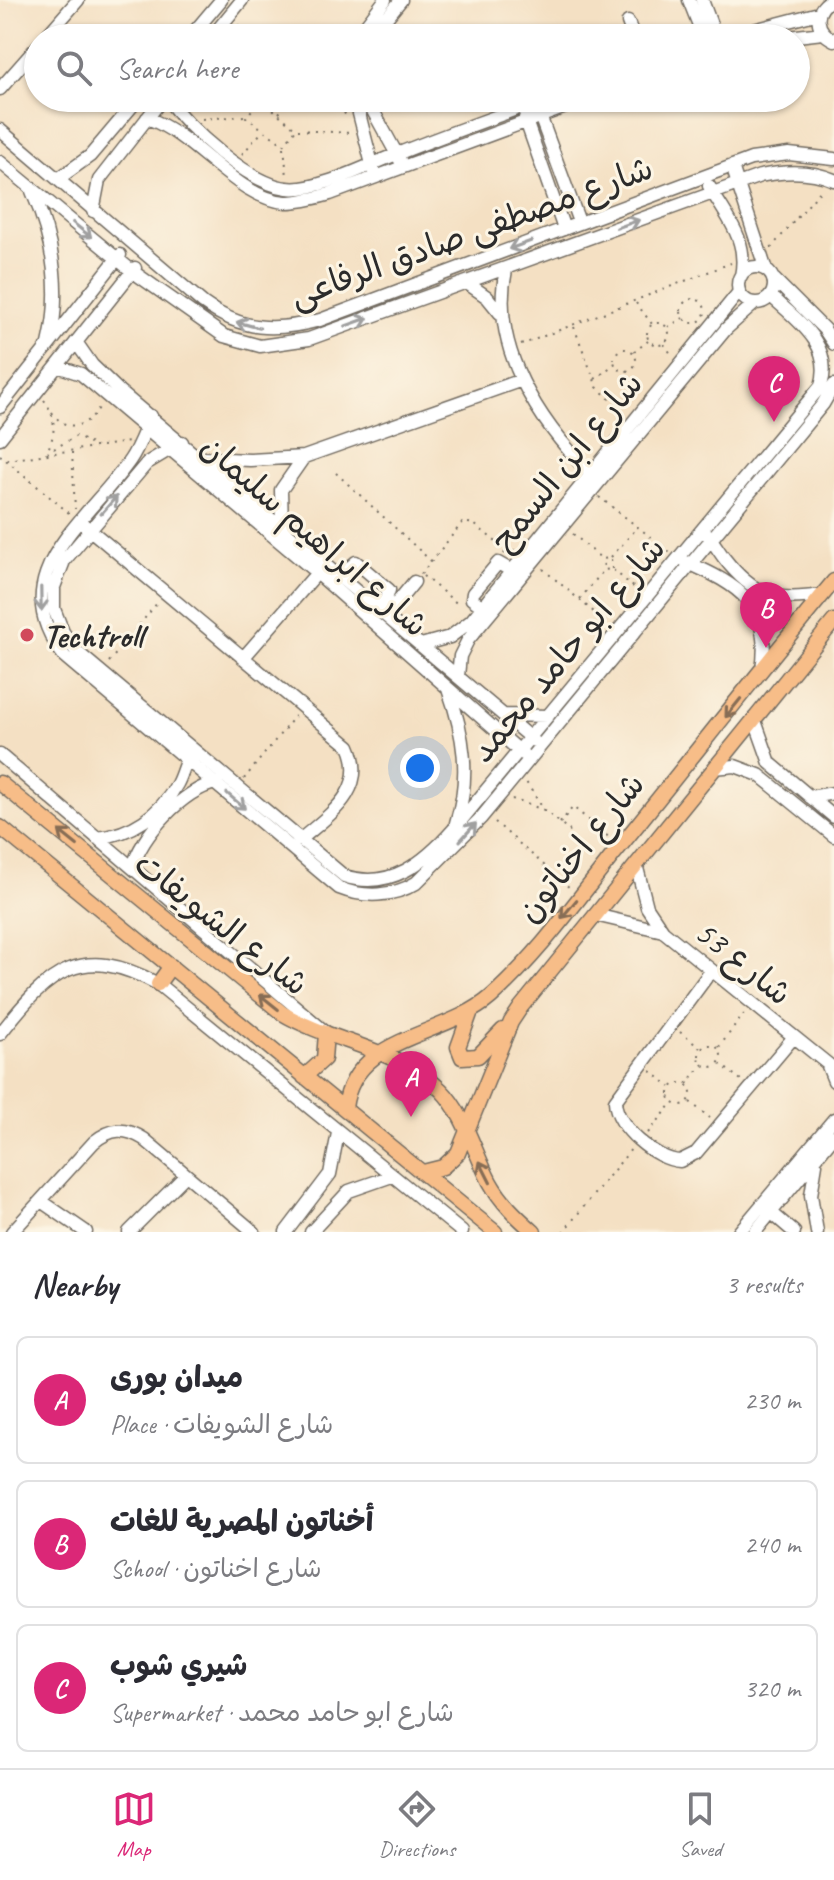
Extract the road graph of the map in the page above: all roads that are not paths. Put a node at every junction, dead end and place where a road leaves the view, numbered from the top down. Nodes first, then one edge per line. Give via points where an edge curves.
1 (78, 0) edge
2 (221, 0) edge
3 (242, 0) edge
4 (385, 0) edge
5 (401, 0) edge
6 (689, 0) edge
7 (702, 0) edge
8 (831, 0) edge
9 (819, 13) junction
10 (57, 24) edge
11 (201, 24) edge
12 (222, 24) edge
13 (367, 24) edge
14 (381, 24) edge
15 (698, 24) edge
16 (711, 24) edge
17 (777, 24) edge
18 (828, 36) edge
19 (24, 62) edge
20 (0, 89) edge
21 (127, 112) edge
22 (152, 112) edge
23 (178, 112) edge
24 (358, 112) edge
25 (374, 112) edge
26 (510, 112) edge
27 (522, 112) edge
28 (541, 112) edge
29 (556, 112) edge
30 (147, 118) junction
31 (541, 118) junction
32 (527, 124) junction
33 (0, 130) edge
34 (397, 154) junction
35 (834, 159) edge
36 (0, 162) edge
37 (403, 166) junction
38 (732, 166) junction
39 (374, 171) junction
40 (704, 176) junction
41 (58, 179) junction
42 (833, 180) edge
43 (739, 183) junction
44 (30, 188) junction
45 (713, 193) junction
46 (93, 211) junction
47 (579, 222) junction
48 (564, 229) junction
49 (128, 243) junction
50 (144, 256) junction
51 (117, 259) junction
52 (767, 269) junction
53 (506, 270) junction
54 (132, 271) junction
55 (741, 276) junction
56 (467, 283) junction
57 (739, 292) junction
58 (771, 296) junction
59 (754, 304) junction
60 (502, 315) junction
61 (76, 342) junction
62 (834, 344) edge
63 (47, 351) junction
64 (57, 366) junction
65 (522, 380) junction
66 (834, 385) edge
67 (0, 407) edge
68 (151, 416) junction
69 (143, 435) junction
70 (0, 438) edge
71 (177, 445) junction
72 (304, 457) junction
73 (202, 458) junction
74 (591, 474) junction
75 (123, 480) junction
76 (84, 525) junction
77 (282, 526) junction
78 (707, 534) junction
79 (685, 561) junction
80 (317, 573) junction
81 (340, 576) junction
82 (417, 578) road end
83 (834, 581) edge
84 (823, 595) junction
85 (377, 615) junction
86 (834, 621) edge
87 (421, 645) junction
88 (244, 657) junction
89 (762, 670) junction
90 (458, 676) junction
91 (447, 686) junction
92 (504, 715) junction
93 (548, 716) junction
94 (754, 718) junction
95 (535, 742) junction
96 (518, 750) junction
97 (190, 753) junction
98 (0, 755) edge
99 (529, 760) junction
100 (770, 763) junction
101 (714, 768) junction
102 (759, 775) junction
103 (0, 783) edge
104 (216, 783) junction
105 (834, 793) edge
106 (810, 797) junction
107 (834, 817) edge
108 (0, 827) edge
109 (454, 829) junction
110 (834, 836) edge
111 (97, 838) junction
112 (300, 840) junction
113 (636, 864) junction
114 (133, 868) junction
115 (363, 888) junction
116 (595, 915) junction
117 (663, 931) junction
118 (171, 966) junction
119 (711, 971) junction
120 (158, 984) junction
121 (471, 1011) junction
122 (511, 1022) junction
123 (326, 1033) junction
124 (0, 1034) edge
125 (793, 1038) junction
126 (380, 1052) junction
127 (831, 1067) edge
128 (304, 1077) junction
129 (834, 1081) edge
130 (345, 1108) junction
131 (834, 1119) edge
132 (338, 1133) junction
133 (467, 1135) junction
134 (834, 1136) edge
135 (817, 1158) junction
136 (423, 1172) junction
137 (186, 1175) junction
138 (392, 1176) junction
139 (41, 1201) junction
140 (761, 1218) edge
141 (12, 1232) edge
142 (86, 1232) edge
143 (129, 1232) edge
144 (254, 1232) edge
145 (286, 1232) edge
146 (311, 1232) edge
147 (462, 1232) edge
148 (495, 1232) edge
149 (534, 1232) edge
150 (739, 1232) edge
151 (774, 1232) edge
152 (794, 1232) edge
153 (817, 1232) edge

1 - 10 street
2 - 11 street
3 - 12 street
4 - 13 street
5 - 14 street
6 - 15 street
7 - 16 street
8 - 9 street
9 - 17 street
9 - 18 street
19 - 20 street
21 - 41 street via 90,156
22 - 30 street
23 - 39 street via 262,181 288,189
24 - 39 street
25 - 34 street
26 - 34 street
27 - 32 street
28 - 31 street
29 - 31 street
30 - 39 street via 175,129 247,187 273,200 313,198
30 - 46 street via 99,180
31 - 32 street
31 - 47 street
32 - 37 street
32 - 48 street
33 - 41 street, شارع مصطفى صادق الرفاعى
34 - 37 street
34 - 39 street
35 - 38 street, شارع مصطفى صادق الرفاعى via 789,154
36 - 44 street, شارع مصطفى صادق الرفاعى
37 - 39 street
38 - 40 street, شارع مصطفى صادق الرفاعى
38 - 43 street
40 - 45 street
40 - 47 street, شارع مصطفى صادق الرفاعى
41 - 46 street, شارع مصطفى صادق الرفاعى
42 - 43 street, شارع مصطفى صادق الرفاعى via 774,173
43 - 45 street, شارع مصطفى صادق الرفاعى
43 - 52 street
44 -> 51 street, شارع مصطفى صادق الرفاعى
44 - 63 street via 48,233 56,280
53 -> 45 street, شارع مصطفى صادق الرفاعى
45 - 55 street via 733,223 743,259
46 - 49 street, شارع مصطفى صادق الرفاعى
47 - 48 street, شارع مصطفى صادق الرفاعى
48 -> 50 street, شارع مصطفى صادق الرفاعى via 320,320 274,329 255,329 219,315
49 - 50 street, شارع مصطفى صادق الرفاعى
49 - 51 street
50 - 54 street
51 - 54 street, شارع مصطفى صادق الرفاعى
51 - 63 street
52 - 55 street via 752,267
52 - 58 street
52 - 62 street
53 - 56 street, شارع مصطفى صادق الرفاعى
53 - 60 street
54 -> 56 street, شارع مصطفى صادق الرفاعى via 210,328 260,346 309,339
54 - 61 street
55 - 57 street
56 - 60 street
57 - 59 street
57 - 74 street, شارع ابن السمح
58 - 59 street
58 - 78 street, شارع ابو حامد محمد via 820,344 825,375
59 - 90 street, شارع ابن السمح via 726,329 468,640
60 - 65 street
61 - 64 street
61 - 68 street, شارع ابراهيم سليمان via 92,365
63 - 67 street
64 - 69 street, شارع ابراهيم سليمان via 81,374
64 - 70 street
65 - 72 street
65 - 74 street via 544,423
66 - 78 street, شارع ابو حامد محمد
68 - 69 street
68 - 71 street, شارع ابراهيم سليمان
69 - 71 street, شارع ابراهيم سليمان
69 - 75 street
71 - 73 street, شارع ابراهيم سليمان
71 - 75 street
71 - 80 street, شارع ابراهيم سليمان
72 - 73 street
72 - 77 street via 281,490
73 - 77 street, شارع ابراهيم سليمان
74 - 87 street, شارع ابن السمح via 460,631
75 - 76 street
76 - 88 street
76 - 97 street via 57,574 54,609 69,642
76 -> 97 street via 43,574 40,602 48,632 65,657
77 - 81 street, شارع ابراهيم سليمان
78 - 79 street, شارع ابو حامد محمد
78 - 84 street via 729,564 765,594 785,599
79 - 89 street via 721,577 751,602 762,624
79 - 93 street, شارع ابو حامد محمد
79 - 95 street, شارع ابو حامد محمد
80 - 85 street, شارع ابراهيم سليمان
80 - 88 street
81 - 85 street, شارع ابراهيم سليمان
81 - 85 street via 356,562 379,582 389,595
82 - 85 street
83 - 84 main road, شارع اخناتون
84 - 89 main road, شارع اخناتون
85 - 87 street, شارع ابراهيم سليمان
85 - 91 street, شارع ابراهيم سليمان
86 - 94 main road, شارع اخناتون
87 - 90 street, شارع ابراهيم سليمان
88 - 112 street via 349,746 355,769 350,792
89 -> 121 main road, شارع اخناتون via 579,897 500,989
90 - 92 street, شارع ابراهيم سليمان
91 - 96 street, شارع ابراهيم سليمان
91 - 109 street via 465,749 463,795
92 - 93 street
92 - 95 street, شارع ابراهيم سليمان
93 - 95 street, شارع ابو حامد محمد
94 - 100 street
94 - 101 main road, شارع اخناتون
95 - 96 street, شارع ابو حامد محمد
95 - 99 street, شارع ابو حامد محمد
96 - 99 street, شارع ابراهيم سليمان
96 - 109 street, شارع ابو حامد محمد
97 - 104 street
97 - 111 street via 173,790 147,818 127,832
97 - 112 street
98 - 111 street
115 -> 99 street, شارع ابو حامد محمد via 405,890 416,883
100 - 102 street via 758,765
100 - 106 street
101 - 102 street via 735,766
101 - 113 main road, شارع اخناتون
102 - 110 street
123 -> 103 main road, شارع الشويفات via 282,1013
104 - 114 street via 178,802
104 -> 115 street via 339,888
105 - 106 street
106 - 107 street
108 - 118 main road, شارع الشويفات
109 - 115 street, شارع ابو حامد محمد via 410,870
111 - 114 street
112 - 115 street
113 - 116 main road, شارع اخناتون
113 - 117 street, شارع 53 via 642,893
114 - 123 street
116 - 117 street, شارع 53
116 - 122 main road, شارع اخناتون
117 - 119 street, شارع 53
118 - 120 main road
118 - 128 main road, شارع الشويفات
119 - 125 street, شارع 53
119 - 125 street via 615,1101 620,1122 662,1157 680,1161 696,1153
120 - 124 street via 129,968 96,962 74,967 47,982
120 - 132 street
121 - 122 main road via 458,1047 467,1059 478,1056
121 - 126 main road, شارع اخناتون
122 - 133 main road, شارع اخناتون
123 - 126 main road, شارع الشويفات
123 - 128 main road via 324,1059
125 - 127 street, شارع 53
126 - 130 main road, شارع اخناتون via 358,1070
126 - 133 main road, شارع الشويفات via 440,1089
127 - 129 street, شارع 53
128 - 130 main road, شارع الشويفات
130 - 136 main road, شارع الشويفات
131 - 140 street
132 - 138 street
132 - 145 street via 330,1174
133 - 136 main road, شارع اخناتون via 451,1161
149 -> 133 main road, شارع الشويفات via 504,1202
134 - 135 street
135 - 140 street
135 - 153 street via 811,1195
136 - 148 main road, شارع الشويفات
137 - 139 street via 144,1139 118,1129 94,1142
137 - 143 street
137 - 144 street
138 - 146 street via 349,1191
138 - 147 street
139 - 141 street
139 - 142 street
140 - 150 street
140 - 151 street
140 - 152 street

